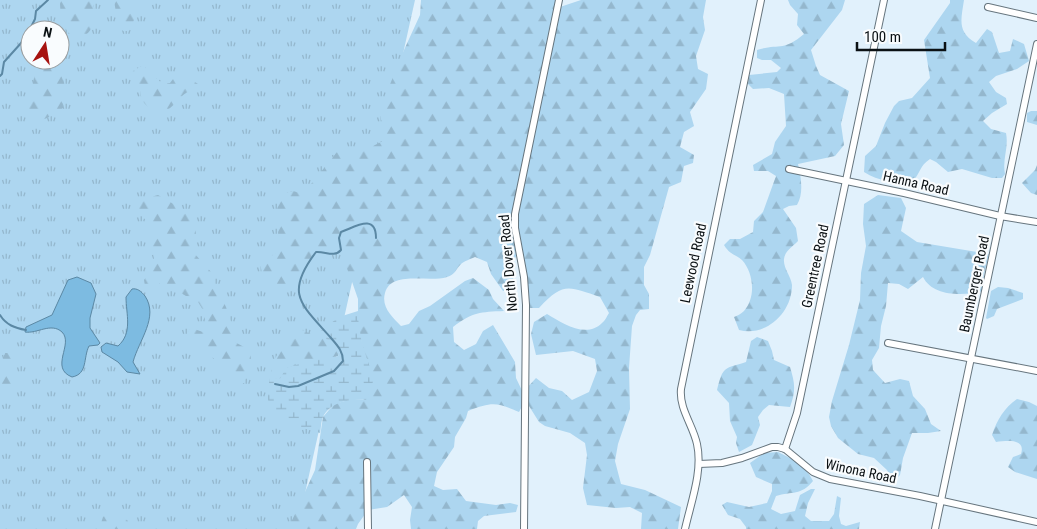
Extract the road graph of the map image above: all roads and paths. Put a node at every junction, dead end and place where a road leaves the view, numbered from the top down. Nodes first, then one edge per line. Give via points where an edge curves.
1 (558, 0) edge
2 (761, 0) edge
3 (884, 0) edge
4 (988, 7) dead end
5 (1037, 18) edge
6 (1037, 44) edge
7 (789, 169) dead end
8 (846, 180) junction
9 (1000, 216) junction
10 (1037, 222) edge
11 (888, 343) dead end
12 (971, 359) junction
13 (1037, 371) edge
14 (785, 449) junction
15 (367, 462) dead end
16 (698, 464) junction
17 (940, 501) junction
18 (1037, 522) edge
19 (368, 529) edge
20 (524, 529) edge
21 (685, 529) edge
22 (935, 529) edge

1 - 20 street, North Dover Road via 515,214 526,305
2 - 16 street, Leewood Road via 681,389 682,408 697,443
3 - 8 street, Greentree Road
4 - 5 street
6 - 9 street, Baumberger Road
7 - 8 street, Hanna Road
8 - 9 street, Hanna Road
8 - 14 street, Greentree Road via 797,413
9 - 10 street, Hanna Road
9 - 12 street, Baumberger Road
11 - 12 street
12 - 13 street
12 - 17 street, Baumberger Road
14 - 16 street via 772,447 722,463
14 - 17 street, Winona Road via 809,470 830,479
15 - 19 street
16 - 21 street, Leewood Road
17 - 18 street, Winona Road
17 - 22 street, Baumberger Road

